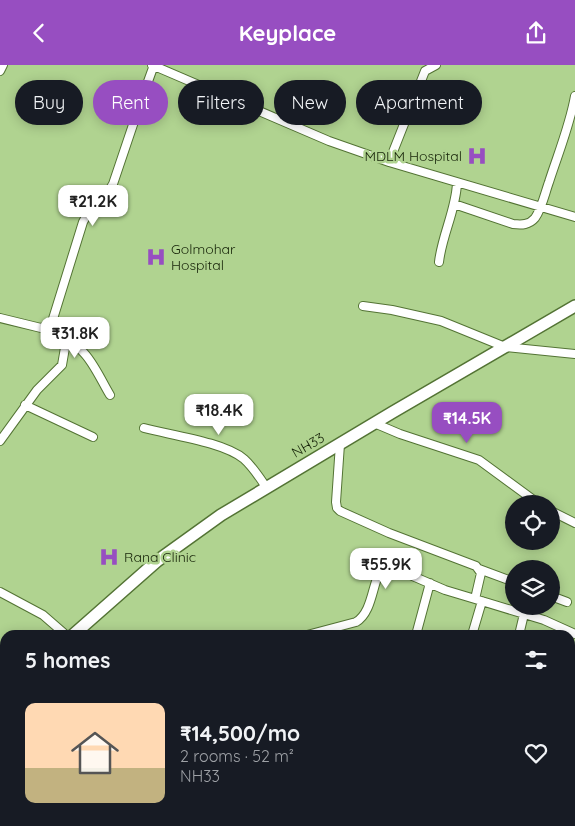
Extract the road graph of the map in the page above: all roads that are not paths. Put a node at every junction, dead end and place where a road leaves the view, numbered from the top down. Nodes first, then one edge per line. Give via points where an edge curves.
1 (3, 65) edge
2 (154, 65) edge
3 (436, 65) edge
4 (0, 71) edge
5 (575, 96) edge
6 (389, 162) junction
7 (457, 183) junction
8 (454, 204) junction
9 (540, 208) junction
10 (575, 217) edge
11 (439, 262) dead end
12 (363, 306) dead end
13 (575, 307) edge
14 (0, 318) edge
15 (47, 326) junction
16 (66, 342) junction
17 (505, 347) junction
18 (575, 354) edge
19 (110, 395) dead end
20 (25, 405) junction
21 (374, 423) junction
22 (144, 428) dead end
23 (93, 437) dead end
24 (0, 441) edge
25 (340, 444) junction
26 (266, 487) junction
27 (526, 495) edge
28 (560, 516) edge
29 (575, 523) edge
30 (479, 569) junction
31 (505, 579) edge
32 (430, 583) junction
33 (0, 592) edge
34 (560, 599) edge
35 (478, 600) junction
36 (567, 602) dead end
37 (505, 608) edge
38 (524, 615) edge
39 (527, 615) edge
40 (60, 630) edge
41 (79, 630) edge
42 (326, 630) edge
43 (417, 630) edge
44 (473, 630) edge
45 (520, 630) edge
46 (566, 630) edge

1 - 4 street
2 - 6 street via 330,141
2 - 15 street via 114,184 83,221 55,315
3 - 6 street via 425,71
5 - 9 street
6 - 7 street
7 - 8 street
7 - 9 street
8 - 9 street via 521,225 534,218
8 - 11 street via 441,244
9 - 10 street
12 - 17 street via 441,321
13 - 17 main road, NH33
14 - 15 street via 41,328
15 - 16 street
16 - 19 street via 83,351
16 - 20 street via 62,365
17 - 18 street
17 - 21 main road, NH33
20 - 23 street
20 - 24 street
21 - 25 main road, NH33
21 - 27 street via 479,461
22 - 26 street via 229,450 254,469
25 - 26 main road, NH33
25 - 30 street via 336,501 340,511
26 - 41 main road, NH33 via 157,561
28 - 29 street
30 - 31 street
30 - 35 street
32 - 35 street
32 - 42 street via 391,566 384,567 362,618
32 - 43 street
33 - 40 street via 43,615
34 - 36 street
35 - 37 street
35 - 44 street
38 - 45 street
39 - 46 street

